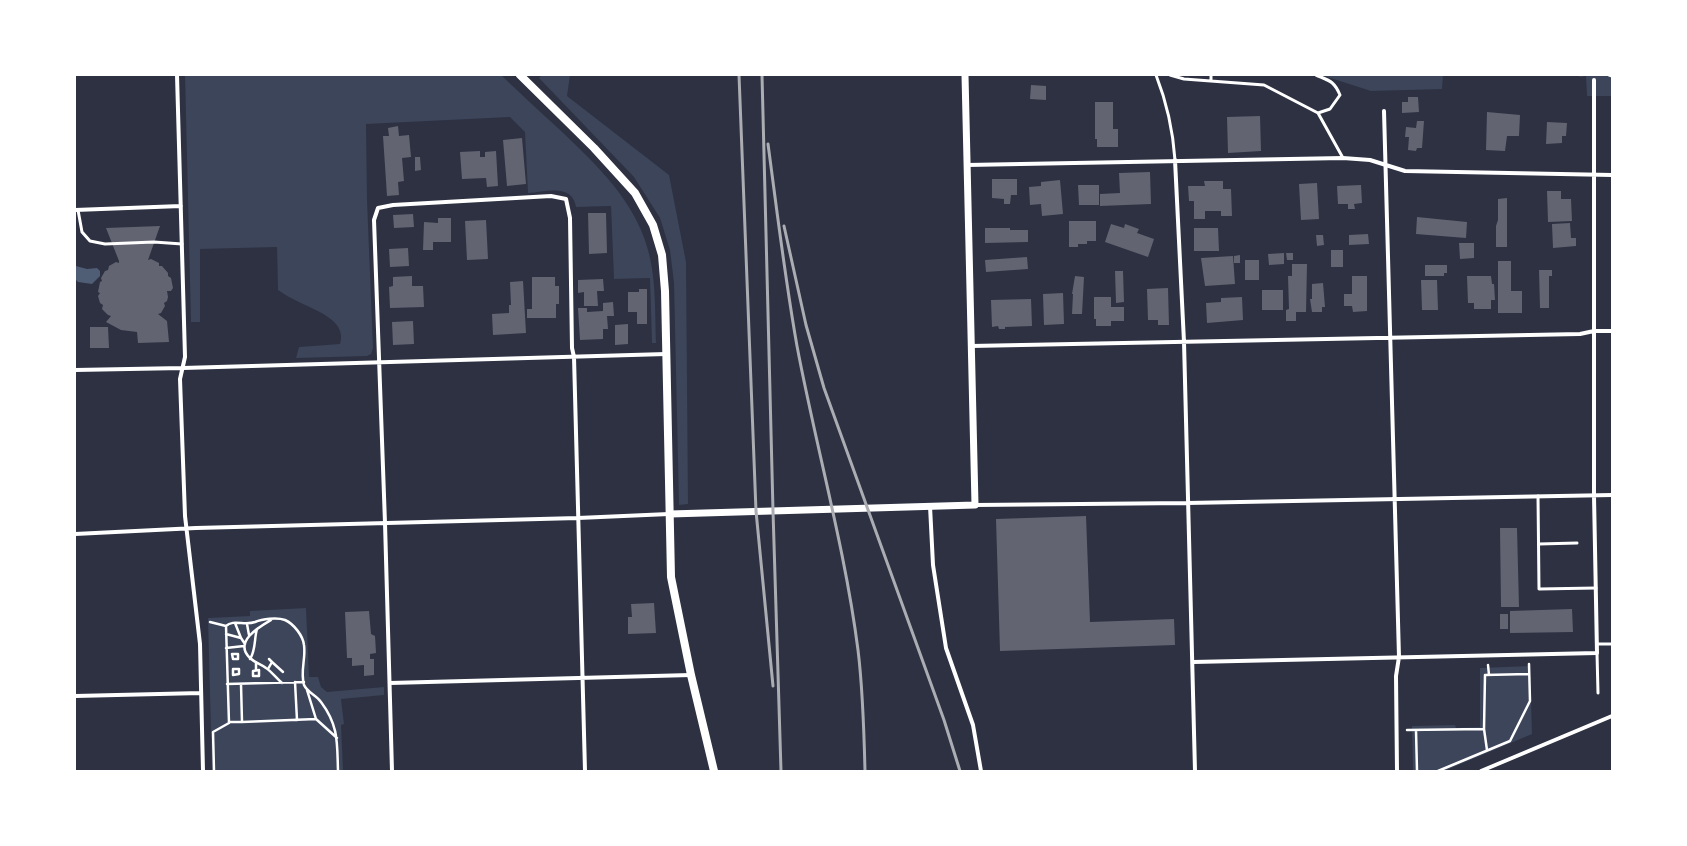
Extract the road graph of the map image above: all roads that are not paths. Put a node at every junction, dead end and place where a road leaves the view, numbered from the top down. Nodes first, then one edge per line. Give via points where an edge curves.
1 (177, 75) edge
2 (520, 75) edge
3 (965, 75) edge
4 (1156, 75) edge
5 (1170, 75) edge
6 (1212, 75) edge
7 (1316, 75) edge
8 (1609, 75) edge
9 (1612, 76) edge
10 (1594, 78) edge
11 (1211, 81) junction
12 (1384, 111) dead end
13 (1318, 113) junction
14 (1343, 158) junction
15 (1175, 160) junction
16 (1384, 164) junction
17 (967, 165) junction
18 (1595, 175) junction
19 (1612, 175) edge
20 (181, 206) junction
21 (76, 210) edge
22 (182, 244) junction
23 (1594, 331) junction
24 (1612, 331) edge
25 (1390, 338) junction
26 (1184, 342) junction
27 (970, 346) junction
28 (666, 354) junction
29 (574, 357) junction
30 (380, 362) junction
31 (183, 368) junction
32 (75, 370) edge
33 (1612, 495) edge
34 (1538, 496) junction
35 (1594, 496) junction
36 (1395, 499) junction
37 (1187, 503) junction
38 (975, 505) junction
39 (930, 506) junction
40 (670, 514) junction
41 (578, 518) junction
42 (385, 523) junction
43 (186, 529) junction
44 (75, 534) edge
45 (1577, 543) dead end
46 (1539, 544) junction
47 (1596, 588) junction
48 (1597, 644) junction
49 (1612, 644) edge
50 (1597, 652) junction
51 (1399, 657) junction
52 (1193, 662) junction
53 (690, 675) junction
54 (583, 678) junction
55 (390, 683) junction
56 (201, 693) junction
57 (1598, 693) dead end
58 (75, 696) edge
59 (1612, 716) edge
60 (203, 771) edge
61 (392, 771) edge
62 (585, 771) edge
63 (714, 771) edge
64 (981, 771) edge
65 (1195, 771) edge
66 (1397, 771) edge
67 (1482, 771) edge

1 - 20 street
2 - 28 main road via 635,192 653,225 662,255
3 - 17 street
4 - 15 lane via 1165,96 1174,138
5 - 11 lane
6 - 11 lane
7 - 13 lane via 1332,81 1340,95 1330,109
8 - 9 lane
10 - 18 street
11 - 13 lane via 1264,85
12 - 16 street
13 - 14 lane
14 - 15 street
14 - 16 street
15 - 17 street
15 - 26 street
16 - 18 street via 1405,171
16 - 25 street
17 - 27 street
18 - 19 street
18 - 23 street
20 - 21 street
20 - 22 street
21 - 22 lane via 82,232 90,241 105,244
22 - 31 street via 185,357
23 - 24 street
23 - 25 street via 1580,334
23 - 35 street
25 - 26 street
25 - 36 street
26 - 27 street
26 - 37 street
27 - 38 street
28 - 29 street
28 - 40 main road
29 - 30 street
29 - 30 street via 570,218 566,199 551,196 378,208 374,220
29 - 41 street
30 - 31 street
30 - 42 street
31 - 32 street
31 - 43 street via 180,379
33 - 35 street
34 - 35 street
34 - 36 street
34 - 46 lane
35 - 47 street
36 - 37 street
36 - 51 street
37 - 38 street
37 - 52 street
38 - 39 street
39 - 40 street
39 - 64 street via 934,565 946,648 972,725
40 - 41 street
40 - 53 main road via 671,577
41 - 42 street
41 - 54 street
42 - 43 street
42 - 55 street
43 - 44 street
43 - 56 street via 198,626
45 - 46 lane
46 - 47 lane via 1539,589
47 - 48 street
48 - 49 lane
48 - 50 street
50 - 51 street
50 - 57 lane
51 - 52 street
51 - 66 street via 1396,676
52 - 65 street
53 - 54 street
53 - 63 main road
54 - 55 street
54 - 62 street
55 - 61 street
56 - 58 street
56 - 60 street
59 - 67 street

